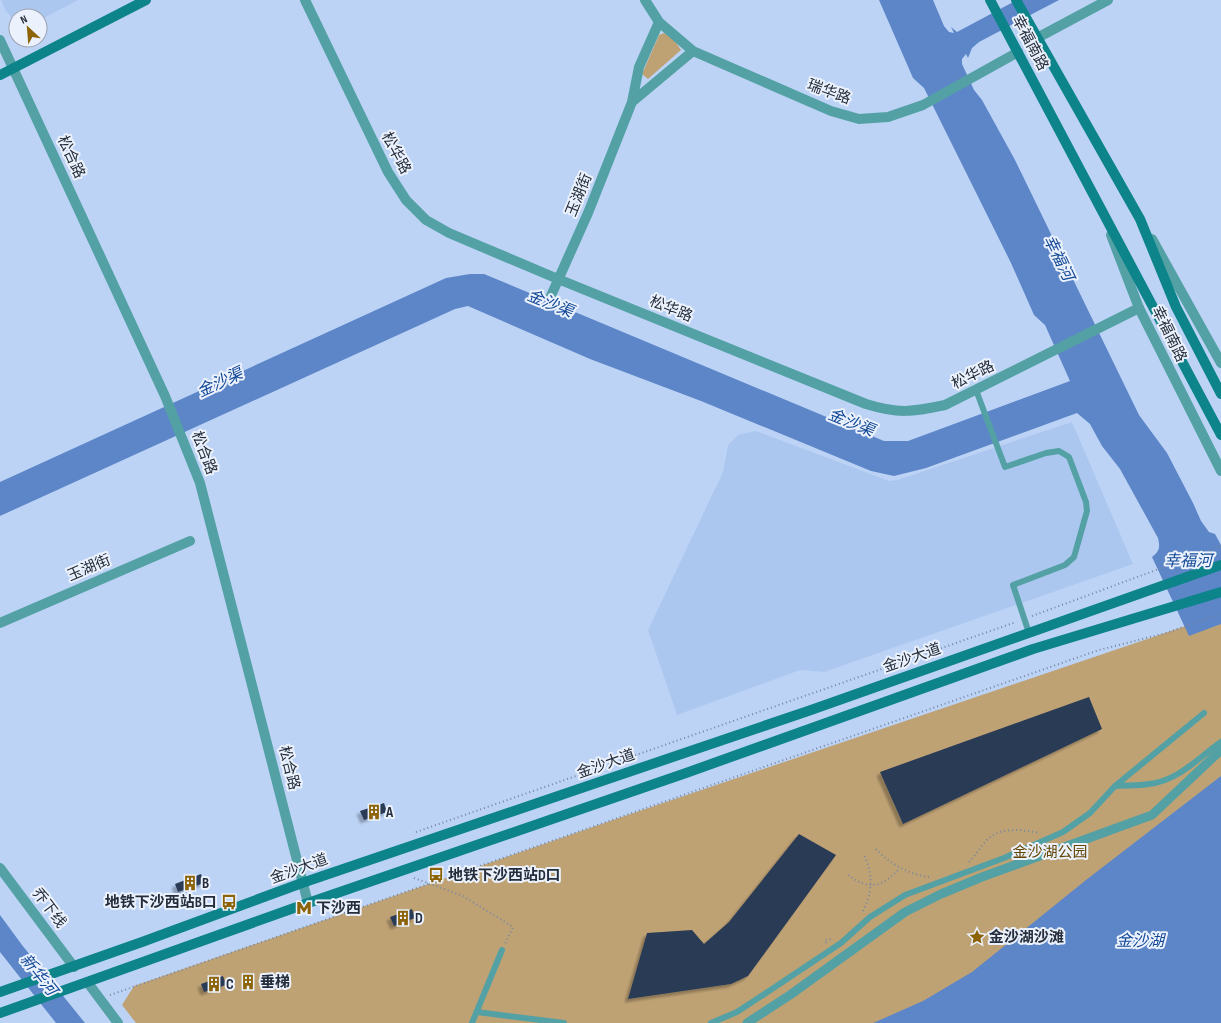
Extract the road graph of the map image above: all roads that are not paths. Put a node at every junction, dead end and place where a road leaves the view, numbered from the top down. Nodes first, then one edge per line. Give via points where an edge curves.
1 (146, 0) edge
2 (305, 0) edge
3 (645, 0) edge
4 (1016, 0) edge
5 (1108, 0) edge
6 (992, 3) edge
7 (659, 22) junction
8 (1037, 38) junction
9 (0, 40) edge
10 (693, 51) junction
11 (1018, 52) junction
12 (14, 68) junction
13 (0, 75) edge
14 (632, 102) junction
15 (1100, 207) junction
16 (1140, 219) junction
17 (558, 279) junction
18 (550, 298) dead end
19 (1139, 308) junction
20 (1221, 363) edge
21 (976, 390) junction
22 (1221, 394) edge
23 (1221, 436) edge
24 (1221, 471) edge
25 (190, 541) dead end
26 (1221, 564) edge
27 (1221, 592) edge
28 (0, 623) edge
29 (1030, 633) junction
30 (1204, 713) dead end
31 (1221, 742) edge
32 (1221, 750) edge
33 (1115, 786) junction
34 (0, 868) edge
35 (302, 883) junction
36 (308, 903) junction
37 (502, 950) road end
38 (74, 967) junction
39 (88, 983) junction
40 (1, 992) edge
41 (477, 1012) junction
42 (0, 1013) edge
43 (118, 1023) edge
44 (472, 1023) edge
45 (564, 1023) edge
46 (711, 1023) edge
47 (747, 1023) edge

1 - 12 main road
2 - 17 street, 松华路 via 388,172 406,200 426,220 449,233
3 - 7 street, 瑞华路
4 - 8 main road, 幸福南路
5 - 8 street
6 - 11 main road, 幸福南路
7 - 10 street, 瑞华路
7 - 14 street, 玉湖街 via 639,67
8 - 16 main road, 幸福南路
9 - 12 street, 松合路
10 - 11 street, 瑞华路 via 831,111 859,119 888,117 923,105
10 - 14 street, 玉湖街
11 - 15 main road, 幸福南路
12 - 13 main road
12 - 35 street, 松合路 via 165,396 200,483
14 - 17 street, 玉湖街 via 588,214
15 - 19 street, 幸福南路
15 - 23 main road, 幸福南路
16 - 20 street, 幸福南路
16 - 22 main road, 幸福南路 via 1176,307
17 - 18 street, 玉湖街
17 - 21 street, 松华路 via 866,404 889,411 914,412 945,405
19 - 21 street, 松华路
19 - 24 street, 幸福南路
21 - 29 lane via 1005,467 1059,451 1069,457 1086,502 1084,527 1074,557 1065,565 1013,585
25 - 28 street, 玉湖街
26 - 29 main road, 金沙大道
27 - 36 main road via 1032,649 686,773
29 - 35 main road, 金沙大道
30 - 33 lane
31 - 33 lane via 1182,772 1167,780
32 - 47 street via 1152,815 982,877 905,912
33 - 46 lane via 1090,813 1063,832 997,861 904,895 870,917 841,943 737,1012
34 - 38 street, 乔下线
35 - 36 street, 松合路
35 - 38 main road, 金沙大道
36 - 39 main road
37 - 41 lane
38 - 40 main road, 金沙大道
39 - 42 main road
39 - 43 street
41 - 44 lane
41 - 45 lane

